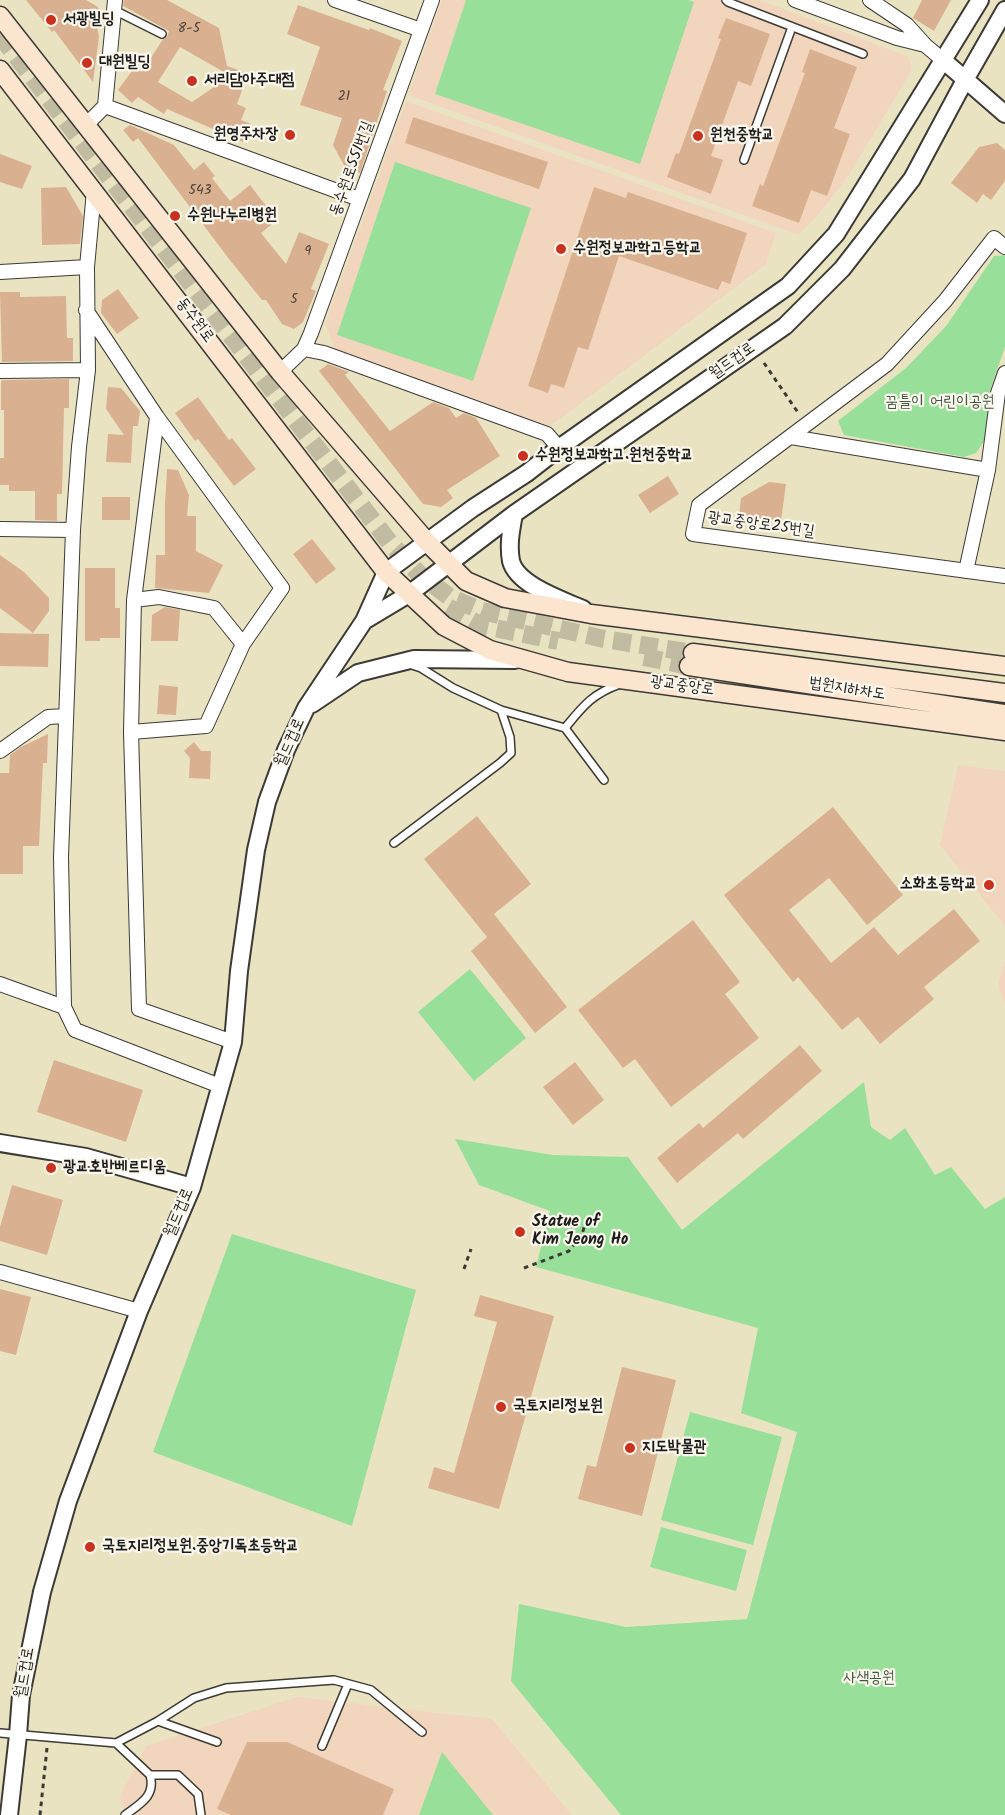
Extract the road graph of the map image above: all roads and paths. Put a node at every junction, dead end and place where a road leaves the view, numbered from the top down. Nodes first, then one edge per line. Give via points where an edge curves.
1 (335, 0) edge
2 (432, 0) edge
3 (726, 0) edge
4 (795, 0) edge
5 (870, 0) edge
6 (980, 0) edge
7 (114, 3) edge
8 (1005, 10) edge
9 (0, 16) edge
10 (792, 27) junction
11 (421, 30) junction
12 (162, 34) dead end
13 (925, 45) junction
14 (863, 54) dead end
15 (944, 61) junction
16 (0, 70) edge
17 (965, 80) junction
18 (105, 106) junction
19 (1005, 114) edge
20 (85, 126) junction
21 (744, 160) dead end
22 (94, 191) junction
23 (364, 200) junction
24 (1005, 247) edge
25 (87, 267) junction
26 (0, 272) edge
27 (86, 310) junction
28 (304, 349) junction
29 (764, 363) dead end
30 (88, 370) junction
31 (0, 371) edge
32 (280, 372) junction
33 (1005, 373) edge
34 (157, 417) junction
35 (807, 425) junction
36 (791, 437) junction
37 (559, 448) junction
38 (988, 470) junction
39 (514, 514) junction
40 (0, 529) edge
41 (73, 530) junction
42 (427, 542) junction
43 (448, 564) junction
44 (966, 571) junction
45 (386, 572) junction
46 (1005, 576) edge
47 (409, 594) junction
48 (134, 600) junction
49 (591, 614) junction
50 (364, 621) junction
51 (243, 644) junction
52 (525, 660) junction
53 (404, 662) junction
54 (1005, 666) edge
55 (630, 680) junction
56 (1005, 693) edge
57 (306, 708) junction
58 (501, 710) junction
59 (1005, 714) edge
60 (66, 716) junction
61 (565, 728) junction
62 (1005, 731) edge
63 (132, 732) junction
64 (0, 751) edge
65 (604, 780) dead end
66 (394, 843) dead end
67 (0, 984) edge
68 (64, 1007) junction
69 (233, 1042) junction
70 (220, 1086) junction
71 (0, 1143) edge
72 (192, 1186) junction
73 (587, 1216) dead end
74 (471, 1249) dead end
75 (524, 1268) dead end
76 (464, 1269) dead end
77 (0, 1272) edge
78 (140, 1311) junction
79 (348, 1684) junction
80 (158, 1721) junction
81 (422, 1732) dead end
82 (0, 1733) edge
83 (18, 1735) junction
84 (48, 1736) junction
85 (217, 1742) dead end
86 (116, 1743) junction
87 (322, 1746) dead end
88 (150, 1775) junction
89 (9, 1815) edge
90 (40, 1815) edge
91 (125, 1815) edge
92 (201, 1815) edge

1 - 11 street
2 - 11 street, 동수원로551번길
3 - 10 lane
4 - 13 street
5 - 13 street via 907,25
6 - 15 street, 월드컵로
7 - 12 lane
7 - 18 street
8 - 17 street, 월드컵로
9 - 20 main road
10 - 14 lane
10 - 21 lane
11 - 23 street, 동수원로551번길
13 - 15 street
15 - 17 street
15 - 37 street, 월드컵로 via 836,234 788,286
16 - 22 main road, 동수원로
17 - 19 street
17 - 39 street, 월드컵로 via 912,179 843,268 785,326
18 - 20 street
18 - 23 street
20 - 32 main road
22 - 25 street
22 - 45 main road, 동수원로
23 - 28 street, 동수원로551번길
24 - 35 street, 광교중앙로25번길 via 994,238 945,301 887,364
25 - 26 street
25 - 27 street
27 - 30 street
27 - 34 street
28 - 32 street, 동수원로551번길
28 - 37 street via 547,434
29 - 35 path
30 - 31 street
30 - 41 street
32 - 42 main road
33 - 38 street via 998,393
34 - 48 street
34 - 51 street via 282,588
35 - 36 street, 광교중앙로25번길
36 - 38 street
36 - 44 street, 광교중앙로25번길 via 699,506 693,534
37 - 42 street, 월드컵로
38 - 44 street
39 - 43 street, 월드컵로
39 - 49 street via 509,544 512,564 525,581
40 - 41 street
41 - 60 street
42 - 43 main road
42 - 45 street, 월드컵로
43 - 47 street, 월드컵로
43 - 49 main road via 466,581 505,598
44 - 46 street, 광교중앙로25번길
45 - 47 main road, 광교중앙로
45 - 50 street, 월드컵로
47 - 50 street, 월드컵로
47 - 52 main road, 광교중앙로 via 444,626 490,650
48 - 51 street via 159,597 214,608
48 - 63 street
49 - 54 main road
50 - 57 street, 월드컵로
51 - 63 street via 206,726
52 - 53 street
52 - 55 main road, 광교중앙로 via 568,672
53 - 57 street via 357,673
53 - 58 lane
55 - 61 lane via 602,690
55 - 62 main road, 광교중앙로
56 - 59 main road, 법원지하차도 via 691,660
57 - 69 street, 월드컵로 via 267,802 256,850
58 - 61 lane
58 - 66 lane via 511,753
60 - 64 street via 48,717
60 - 68 street via 61,857
61 - 65 lane
63 - 69 street via 139,1009
67 - 68 street
68 - 70 street via 75,1030
69 - 70 street, 월드컵로
70 - 72 street, 월드컵로
71 - 72 street via 86,1156
72 - 78 street, 월드컵로
73 - 75 path via 582,1235 569,1251
74 - 76 path
77 - 78 street
78 - 83 street, 월드컵로 via 68,1501 45,1581 21,1695
79 - 80 lane via 334,1680 226,1688 194,1698
79 - 81 lane via 371,1690
79 - 87 lane
80 - 85 lane
80 - 86 lane
82 - 83 lane
83 - 84 lane
83 - 89 street, 월드컵로
84 - 86 lane
84 - 90 path
86 - 88 lane
88 - 91 lane via 150,1794
88 - 92 lane via 178,1775 198,1794

